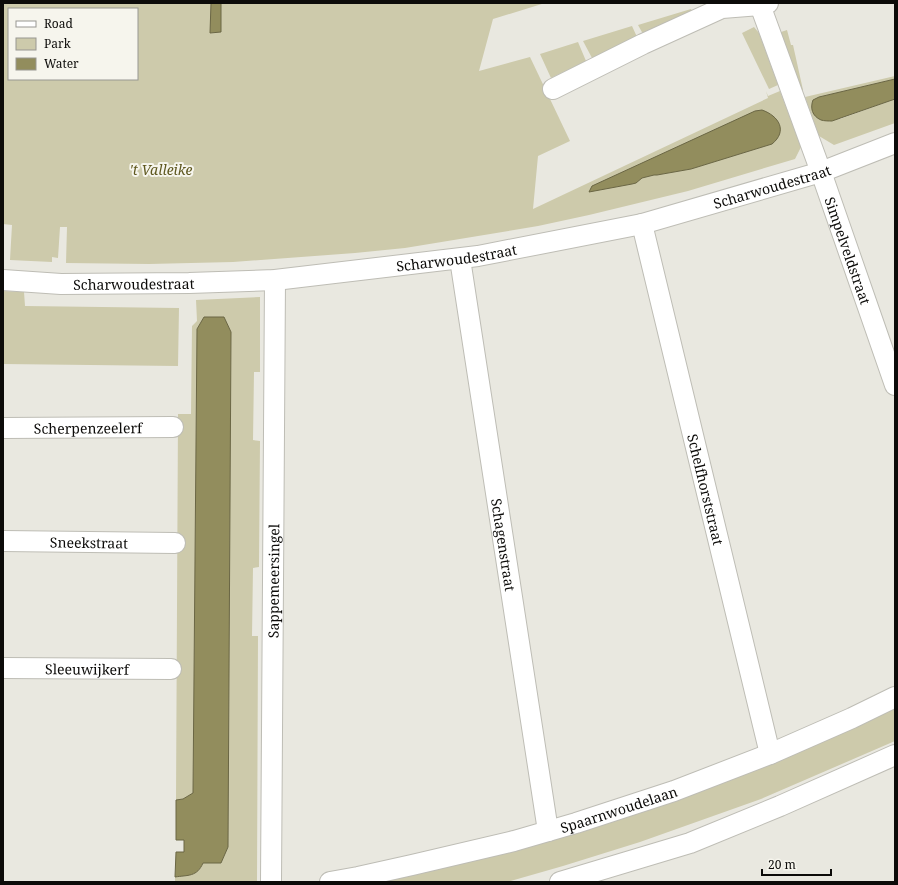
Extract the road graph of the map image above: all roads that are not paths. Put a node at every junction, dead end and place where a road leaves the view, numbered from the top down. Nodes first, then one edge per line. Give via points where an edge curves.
1 (764, 4) edge
2 (552, 89) dead end
3 (895, 143) edge
4 (821, 172) junction
5 (642, 224) junction
6 (460, 259) junction
7 (3, 280) edge
8 (275, 280) junction
9 (895, 384) edge
10 (173, 427) dead end
11 (3, 428) edge
12 (3, 541) edge
13 (175, 543) dead end
14 (3, 668) edge
15 (172, 669) dead end
16 (895, 697) edge
17 (770, 754) junction
18 (895, 755) edge
19 (548, 831) junction
20 (271, 882) edge
21 (330, 882) edge
22 (560, 882) edge

1 - 2 street via 722,8
1 - 4 street, Simpelveldstraat
3 - 4 street, Scharwoudestraat
4 - 5 street, Scharwoudestraat
4 - 9 street, Simpelveldstraat
5 - 6 street, Scharwoudestraat
5 - 17 street, Schelfhorststraat
6 - 8 street, Scharwoudestraat
6 - 19 street, Schagenstraat
7 - 8 street, Scharwoudestraat via 69,284
8 - 20 street, Sappemeersingel
10 - 11 street, Scherpenzeelerf
12 - 13 street, Sneekstraat
14 - 15 street, Sleeuwijkerf
16 - 17 street, Spaarnwoudelaan
17 - 19 street, Spaarnwoudelaan via 674,791
18 - 22 street via 690,843
19 - 21 street, Spaarnwoudelaan via 412,865

